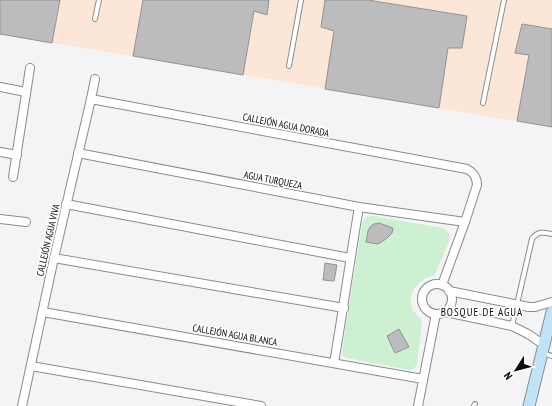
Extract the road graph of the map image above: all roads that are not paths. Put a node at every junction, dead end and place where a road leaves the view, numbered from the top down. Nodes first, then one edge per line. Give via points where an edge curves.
1 (99, 0) edge
2 (301, 0) edge
3 (504, 0) edge
4 (95, 19) dead end
5 (289, 66) dead end
6 (30, 68) dead end
7 (95, 79) dead end
8 (0, 87) edge
9 (26, 92) junction
10 (91, 99) junction
11 (483, 103) dead end
12 (0, 152) edge
13 (78, 152) junction
14 (17, 155) junction
15 (13, 177) dead end
16 (66, 204) junction
17 (359, 207) junction
18 (0, 218) edge
19 (26, 222) dead end
20 (465, 222) junction
21 (552, 234) edge
22 (54, 258) junction
23 (350, 258) junction
24 (442, 285) junction
25 (449, 291) junction
26 (552, 302) edge
27 (517, 305) junction
28 (344, 308) junction
29 (43, 312) junction
30 (446, 312) junction
31 (552, 312) edge
32 (436, 314) junction
33 (512, 326) junction
34 (546, 351) edge
35 (334, 363) junction
36 (31, 366) junction
37 (423, 379) junction
38 (22, 406) edge
39 (261, 406) edge
40 (418, 406) edge
41 (529, 406) edge

1 - 4 lane
2 - 5 lane
3 - 11 lane
6 - 9 street
7 - 10 street, CALLEJÓN AGUA VIVA
8 - 9 street
9 - 14 street
10 - 13 street, CALLEJÓN AGUA VIVA
10 - 20 street, CALLEJÓN AGUA DORADA via 467,169 474,176 477,185
12 - 14 street
13 - 16 street, CALLEJÓN AGUA VIVA
13 - 17 street, AGUA TURQUEZA
14 - 15 street
16 - 22 street, CALLEJÓN AGUA VIVA
16 - 23 street
17 - 20 street, AGUA TURQUEZA
17 - 23 street
18 - 19 street
20 - 24 street
21 - 27 lane via 541,232 535,234 532,239
22 - 28 street
22 - 29 street, CALLEJÓN AGUA VIVA
23 - 28 street
24 - 25 street
24 - 32 street via 437,284 428,288 423,296 424,306
25 - 27 street
25 - 30 street via 452,295 452,304
26 - 27 street via 535,307
27 - 33 lane
28 - 35 street
29 - 35 street, CALLEJÓN AGUA BLANCA
29 - 36 street, CALLEJÓN AGUA VIVA
30 - 32 street
30 - 33 street
31 - 34 street
32 - 37 street
33 - 34 street via 528,334
34 - 41 street
35 - 37 street, CALLEJÓN AGUA BLANCA
36 - 38 street, CALLEJÓN AGUA VIVA
36 - 39 street
37 - 40 street

